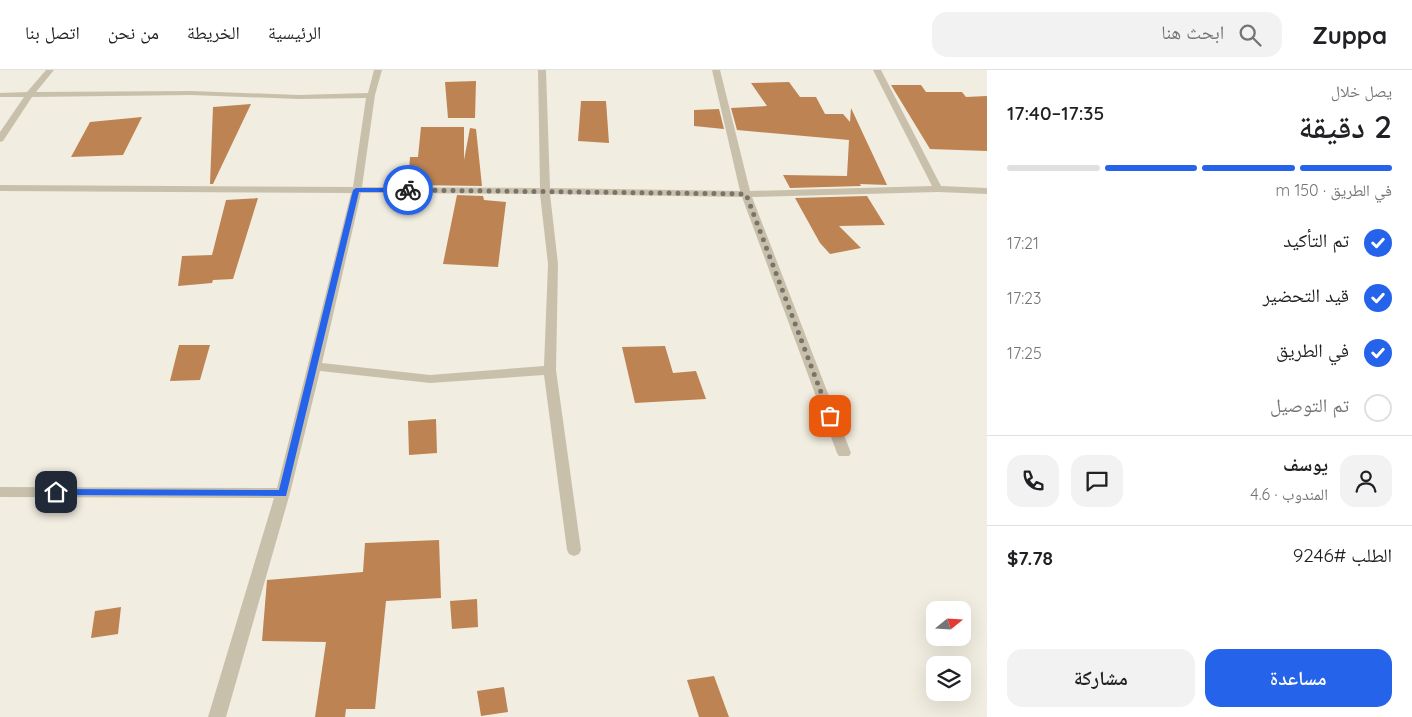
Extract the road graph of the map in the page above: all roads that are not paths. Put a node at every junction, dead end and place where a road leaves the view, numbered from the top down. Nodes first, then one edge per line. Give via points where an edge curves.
1 (50, 70) edge
2 (378, 70) edge
3 (542, 70) edge
4 (716, 70) edge
5 (877, 70) edge
6 (30, 94) junction
7 (0, 95) edge
8 (371, 95) junction
9 (0, 139) edge
10 (0, 188) edge
11 (938, 189) junction
12 (356, 190) junction
13 (544, 191) junction
14 (987, 191) edge
15 (746, 194) junction
16 (315, 366) junction
17 (550, 370) junction
18 (844, 453) dead end
19 (0, 492) edge
20 (283, 493) junction
21 (574, 550) dead end
22 (217, 717) edge

1 - 6 street
2 - 8 street
3 - 13 street
4 - 15 street
5 - 11 street
6 - 7 street
6 - 8 street
6 - 9 street
8 - 12 street
10 - 12 street
11 - 14 street
11 - 15 street
12 - 13 street
12 - 16 street
13 - 15 street
13 - 17 street via 553,264
15 - 18 street
16 - 17 street via 430,379
16 - 20 street
17 - 21 street
19 - 20 street
20 - 22 street

